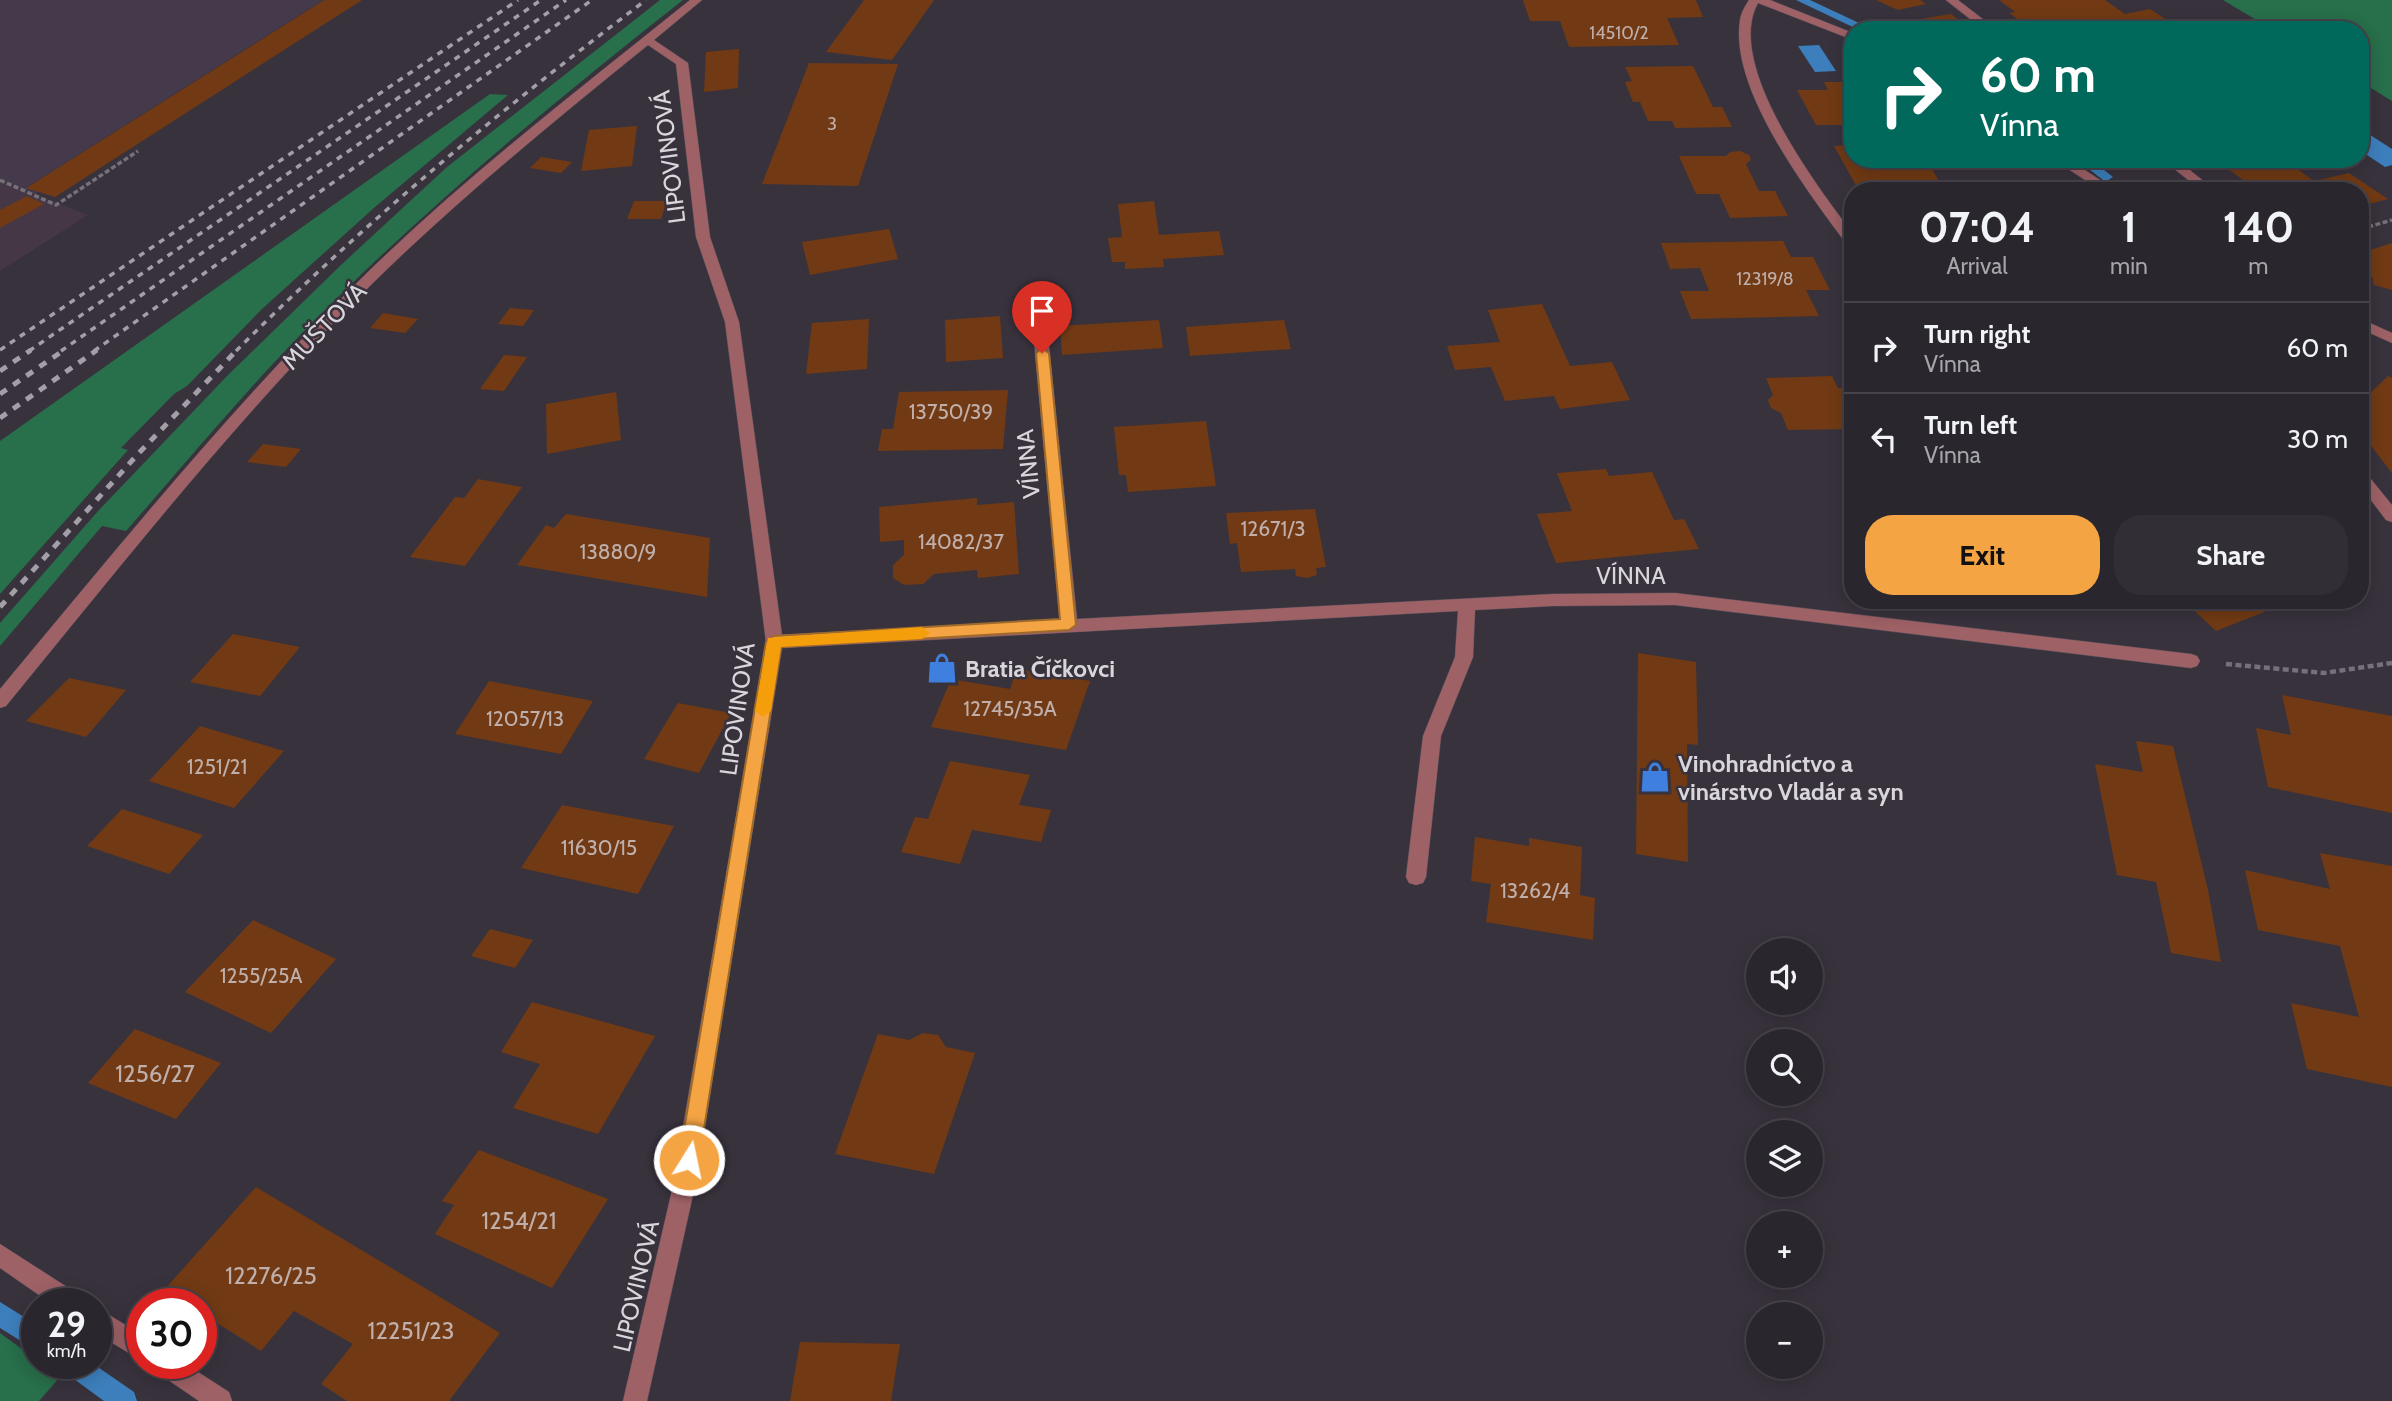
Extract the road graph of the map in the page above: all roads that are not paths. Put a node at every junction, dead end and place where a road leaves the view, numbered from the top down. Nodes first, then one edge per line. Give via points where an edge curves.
1 (697, 0) edge
2 (1754, 0) edge
3 (1760, 0) edge
4 (1951, 0) edge
5 (1980, 21) edge
6 (1844, 33) edge
7 (647, 40) junction
8 (2073, 168) edge
9 (2180, 168) edge
10 (2096, 182) edge
11 (2198, 182) edge
12 (1844, 230) edge
13 (1037, 298) dead end
14 (2369, 327) edge
15 (2392, 339) edge
16 (2369, 487) edge
17 (2392, 516) edge
18 (1467, 605) junction
19 (1069, 625) junction
20 (774, 642) junction
21 (2192, 661) road end
22 (0, 701) edge
23 (1416, 877) dead end
24 (0, 1255) edge
25 (50, 1288) edge
26 (187, 1379) edge
27 (220, 1401) edge
28 (635, 1401) edge

1 - 7 street, MUŠTOVÁ
2 - 12 street via 1745,19 1747,52 1757,90 1779,133
3 - 6 street
4 - 5 street
7 - 20 street, LIPOVINOVÁ via 682,63 703,237 732,322
7 - 22 street, MUŠTOVÁ via 518,145 337,311 228,426
8 - 10 street
9 - 11 street
13 - 19 street, VÍNNA
14 - 15 street
16 - 17 street
18 - 19 street, VÍNNA
18 - 21 street, VÍNNA via 1675,599
18 - 23 street via 1464,657 1432,736
19 - 20 street, VÍNNA
20 - 28 street, LIPOVINOVÁ via 684,1186
24 - 25 street
26 - 27 street

